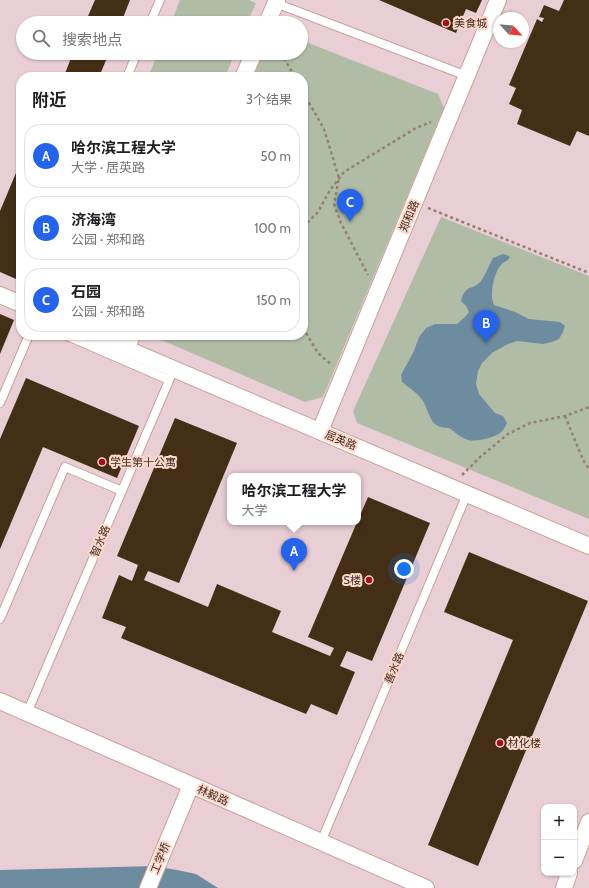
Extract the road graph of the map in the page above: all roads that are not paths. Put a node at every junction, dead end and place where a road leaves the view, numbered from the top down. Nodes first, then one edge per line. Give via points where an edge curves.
1 (160, 0) edge
2 (498, 0) edge
3 (274, 1) edge
4 (153, 16) edge
5 (269, 16) edge
6 (134, 60) edge
7 (251, 60) edge
8 (129, 72) edge
9 (245, 72) edge
10 (467, 76) junction
11 (0, 295) edge
12 (16, 302) edge
13 (27, 340) edge
14 (79, 340) edge
15 (119, 340) edge
16 (129, 342) edge
17 (171, 374) junction
18 (0, 403) edge
19 (320, 431) junction
20 (122, 491) junction
21 (467, 494) junction
22 (589, 546) edge
23 (0, 619) edge
24 (0, 701) edge
25 (27, 713) junction
26 (191, 785) junction
27 (589, 822) edge
28 (321, 842) junction
29 (577, 853) edge
30 (569, 876) edge
31 (148, 888) edge
32 (426, 888) edge
33 (564, 888) edge

1 - 4 lane
2 - 10 street, 郑和路
3 - 5 street
3 - 10 lane
6 - 8 lane
7 - 9 street
10 - 19 street, 郑和路
11 - 12 street
13 - 18 lane
14 - 17 lane
15 - 16 street, 居英路
16 - 17 street, 居英路
17 - 19 street, 居英路
17 - 20 lane, 智水路
19 - 21 street, 居英路
20 - 23 lane via 65,467
20 - 25 lane, 智水路
21 - 22 street, 居英路
21 - 28 lane, 善水路
24 - 25 street, 林毅路
25 - 26 street, 林毅路
26 - 28 street, 林毅路
26 - 31 street, 工学桥
27 - 29 street
28 - 32 street, 林毅路
30 - 33 street

